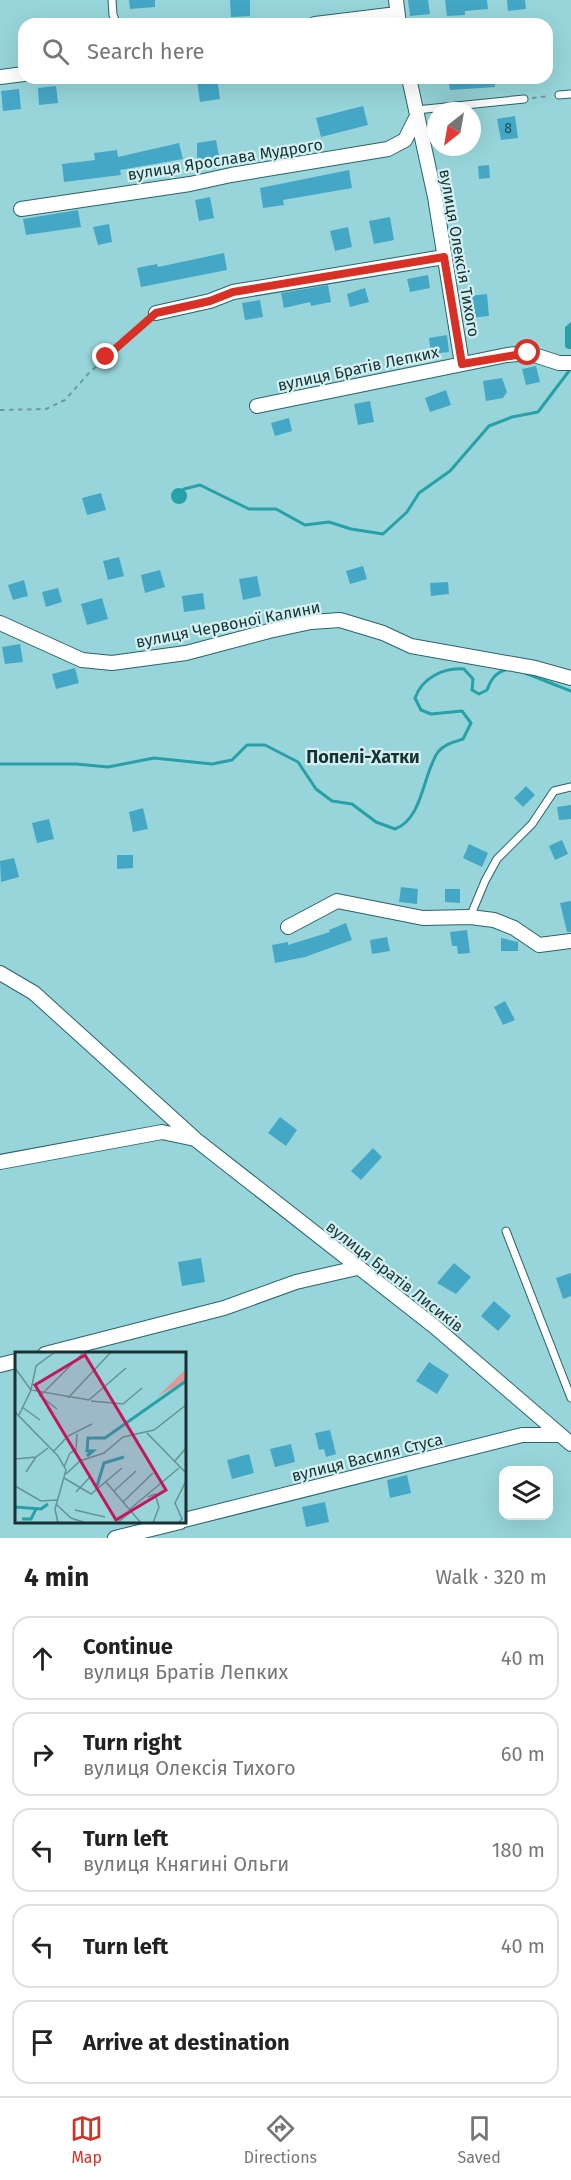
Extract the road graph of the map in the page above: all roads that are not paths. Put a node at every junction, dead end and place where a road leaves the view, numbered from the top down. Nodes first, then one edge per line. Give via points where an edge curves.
1 (111, 0) edge
2 (397, 13) edge
3 (114, 18) edge
4 (360, 18) edge
5 (18, 74) edge
6 (0, 76) edge
7 (410, 84) edge
8 (571, 94) edge
9 (559, 95) road end
10 (524, 99) road end
11 (416, 113) junction
12 (21, 209) dead end
13 (444, 257) junction
14 (156, 313) road end
15 (571, 363) edge
16 (462, 364) junction
17 (257, 406) dead end
18 (0, 623) edge
19 (571, 678) edge
20 (571, 787) edge
21 (470, 917) junction
22 (288, 927) dead end
23 (571, 941) edge
24 (0, 973) edge
25 (195, 1139) junction
26 (0, 1162) edge
27 (506, 1231) dead end
28 (357, 1268) junction
29 (49, 1352) edge
30 (15, 1361) edge
31 (0, 1365) edge
32 (571, 1398) edge
33 (559, 1435) junction
34 (571, 1444) edge
35 (186, 1520) edge
36 (174, 1523) edge
37 (115, 1538) edge

1 - 3 lane
2 - 4 street
5 - 6 street
7 - 11 street, вулиця Олексія Тихого
8 - 9 lane
10 - 11 lane
11 - 12 street, вулиця Ярослава Мудрого via 405,140 388,150
11 - 13 street, вулиця Олексія Тихого
13 - 14 street via 233,292
13 - 16 street, вулиця Олексія Тихого
15 - 16 street, вулиця Братів Лепких via 528,353
16 - 17 street, вулиця Братів Лепких
18 - 19 street, вулиця Червоної Калини via 82,660 112,663 186,653 311,622 339,620 411,646
20 - 21 lane via 554,791 532,824 497,859
21 - 22 street via 423,918 337,901
21 - 23 street via 514,928 539,945
24 - 25 street, вулиця Братів Лисиків via 34,993
25 - 26 street, вулиця Братів Лисиків via 162,1132
25 - 28 street, вулиця Братів Лисиків
27 - 32 lane
28 - 29 street via 296,1282 224,1308
28 - 33 street, вулиця Братів Лисиків via 435,1327
30 - 31 street
33 - 34 street, вулиця Братів Лисиків
33 - 35 street, вулиця Василя Стуса via 522,1436
36 - 37 street, вулиця Василя Стуса

